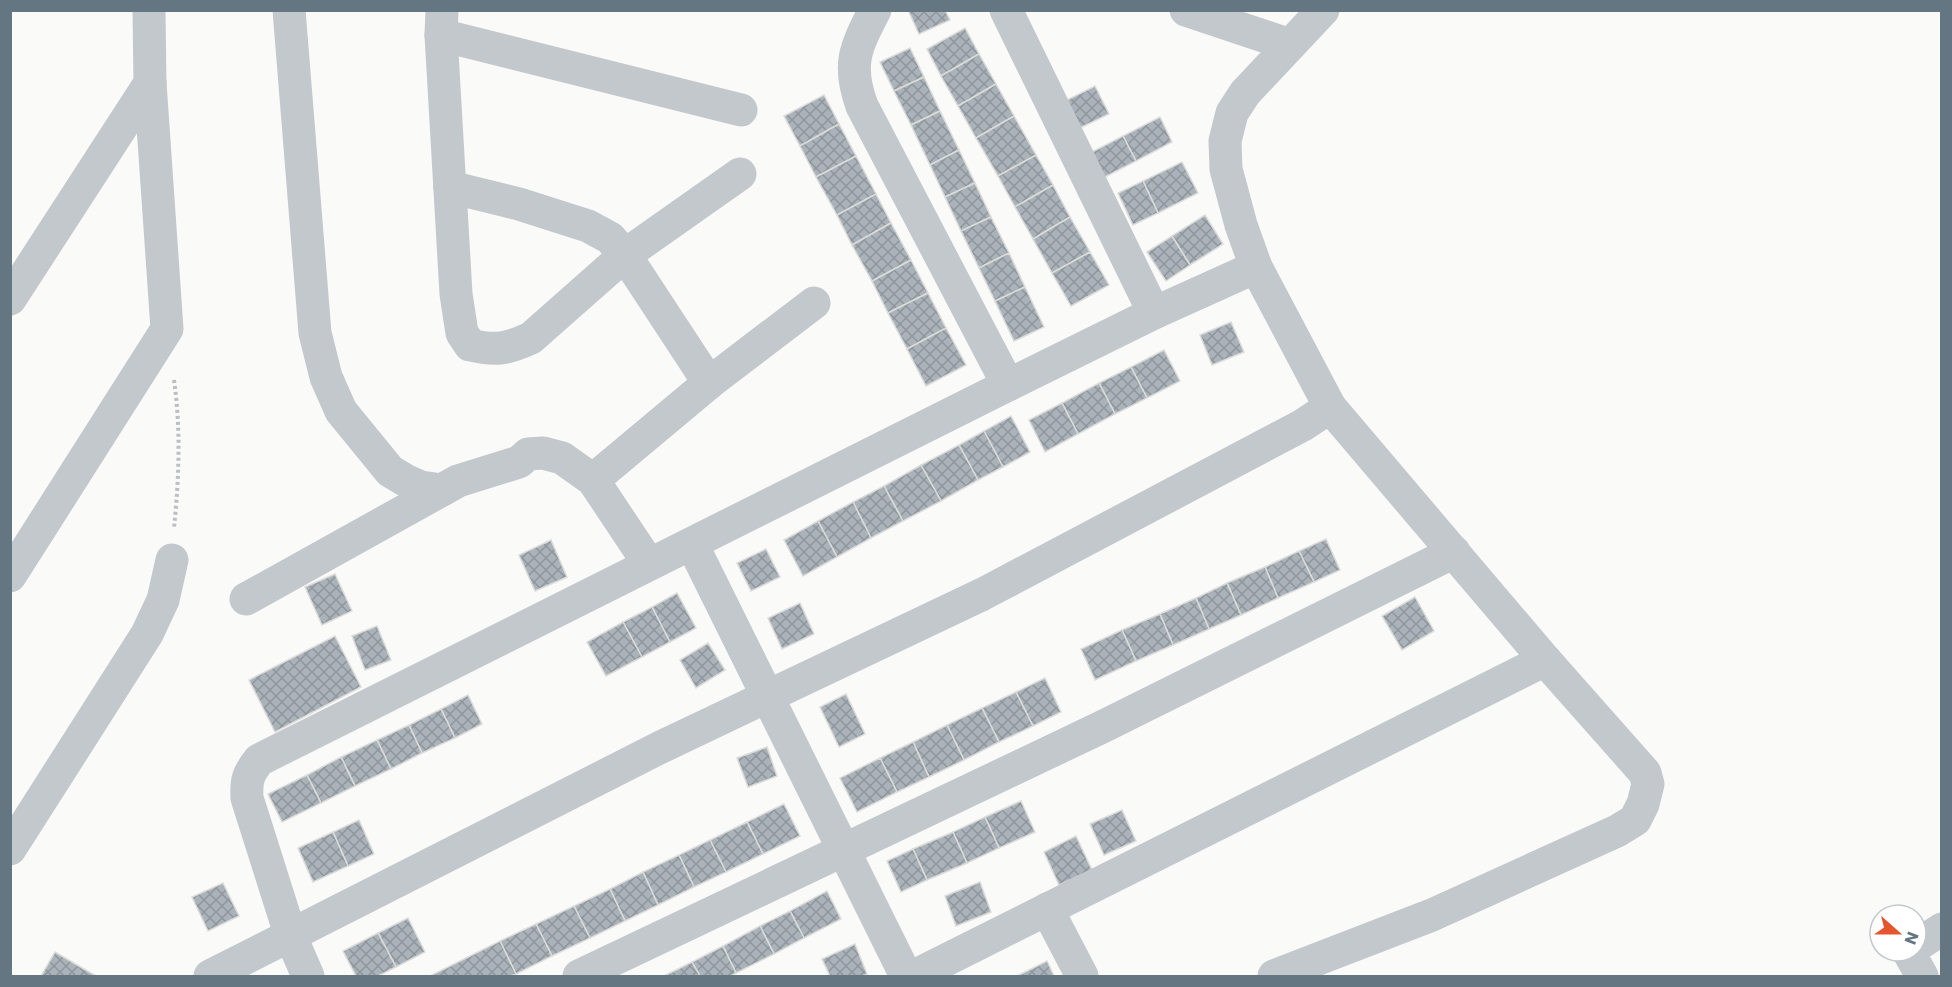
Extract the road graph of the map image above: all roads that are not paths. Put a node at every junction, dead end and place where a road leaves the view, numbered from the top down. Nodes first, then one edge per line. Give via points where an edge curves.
1 (149, 10) edge
2 (289, 10) edge
3 (875, 10) edge
4 (1006, 10) edge
5 (1186, 10) edge
6 (1323, 10) edge
7 (442, 23) edge
8 (1290, 45) junction
9 (150, 83) junction
10 (741, 110) dead end
11 (740, 174) dead end
12 (450, 187) junction
13 (625, 255) junction
14 (1256, 267) junction
15 (10, 299) edge
16 (814, 303) dead end
17 (1154, 313) junction
18 (709, 383) junction
19 (1008, 385) junction
20 (1330, 407) junction
21 (593, 480) junction
22 (442, 490) junction
23 (692, 544) junction
24 (1454, 552) junction
25 (172, 560) road end
26 (649, 564) junction
27 (10, 576) edge
28 (246, 599) dead end
29 (1545, 660) junction
30 (767, 696) junction
31 (10, 849) edge
32 (844, 850) junction
33 (1047, 909) junction
34 (1941, 929) edge
35 (291, 937) junction
36 (1928, 938) edge
37 (210, 976) edge
38 (308, 976) edge
39 (579, 976) edge
40 (906, 976) edge
41 (914, 976) edge
42 (1082, 976) edge
43 (1274, 976) edge

1 - 9 street
2 - 22 street via 315,333 326,377 341,411 390,471 421,487
3 - 19 street via 854,57 855,87
4 - 17 street
5 - 8 street
6 - 8 street
7 - 10 street
7 - 12 street
8 - 14 street via 1245,93 1232,113 1225,141 1226,169
9 - 15 street
9 - 27 street via 167,329
11 - 13 street
12 - 13 street via 588,226 610,238
12 - 13 street via 456,294 462,333 470,345 496,350 531,338
13 - 18 street
14 - 17 street
14 - 20 street
16 - 18 street
17 - 19 street
18 - 21 street
19 - 23 street
20 - 24 street
20 - 30 street via 1031,570
21 - 22 street via 562,458 543,453 528,454 519,462
21 - 26 street
22 - 28 street
23 - 26 street
23 - 30 street
24 - 29 street
24 - 32 street
25 - 31 street via 163,600 147,634
26 - 35 street via 259,760 249,772 247,798
29 - 33 street
29 - 43 street via 1645,773 1648,784 1635,820 1432,915
30 - 32 street
30 - 35 street via 539,808
32 - 39 street
32 - 40 street
33 - 41 street
33 - 42 street
34 - 36 street
35 - 37 street
35 - 38 street

